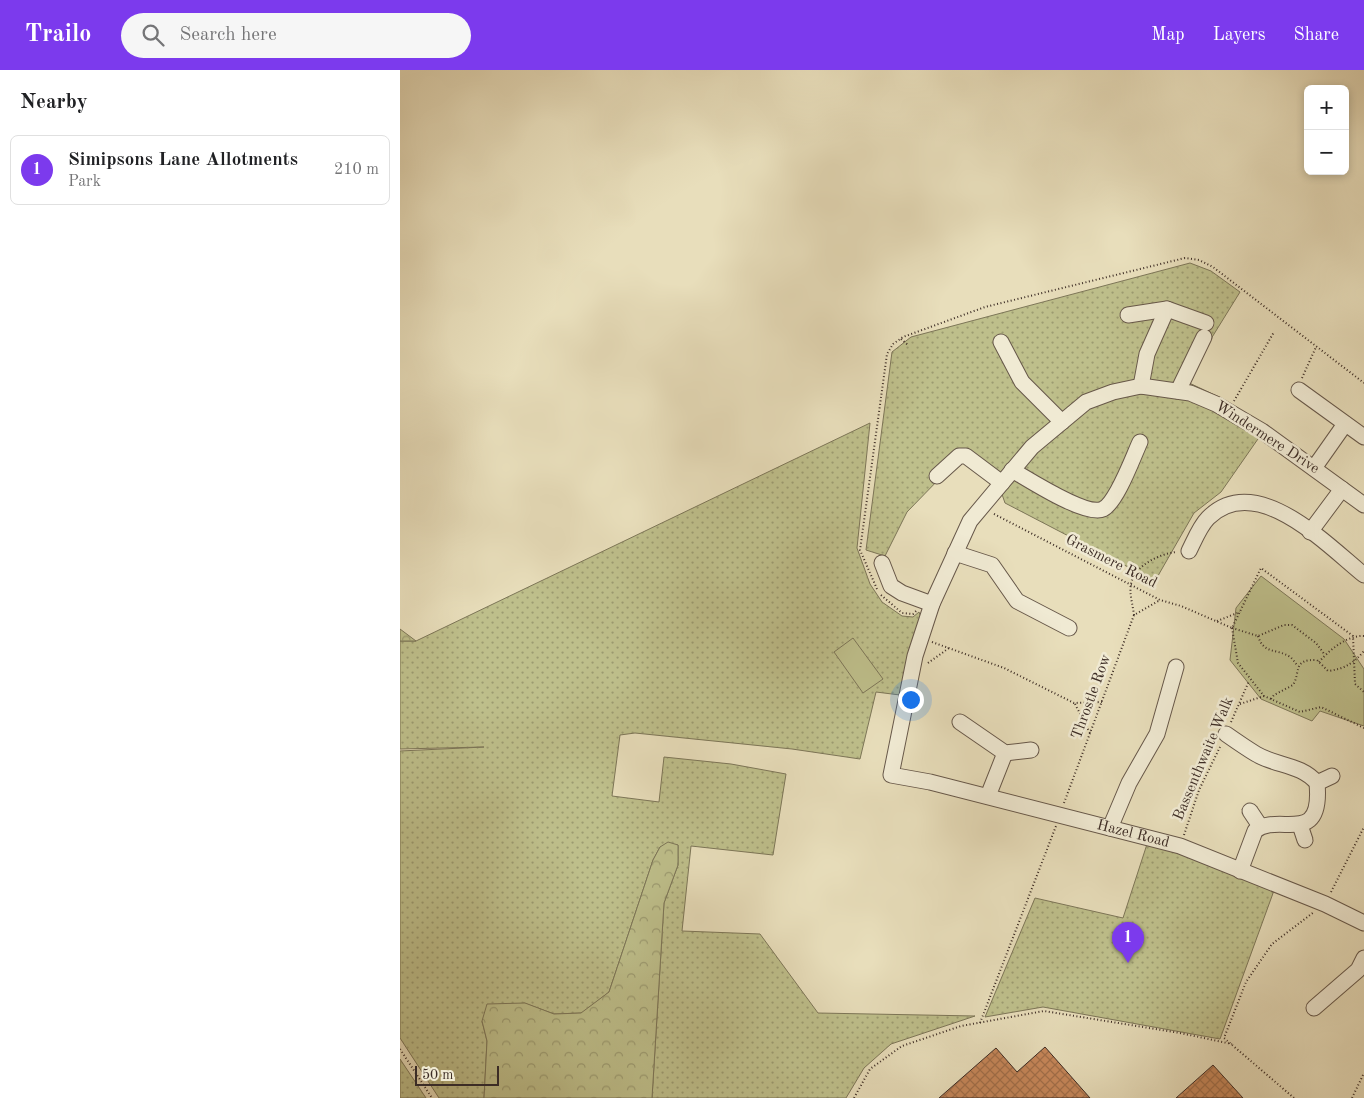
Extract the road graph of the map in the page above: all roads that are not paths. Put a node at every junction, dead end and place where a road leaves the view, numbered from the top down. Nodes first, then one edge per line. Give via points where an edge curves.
1 (1167, 309) junction
2 (1128, 315) dead end
3 (1001, 342) dead end
4 (1141, 386) junction
5 (1299, 390) road end
6 (1178, 391) junction
7 (1062, 422) junction
8 (1344, 424) junction
9 (1364, 438) edge
10 (1140, 442) dead end
11 (1314, 468) junction
12 (1012, 470) junction
13 (937, 476) dead end
14 (1002, 483) junction
15 (1342, 489) junction
16 (1364, 506) edge
17 (1310, 532) junction
18 (1188, 551) road end
19 (955, 552) junction
20 (882, 563) dead end
21 (1364, 575) edge
22 (928, 603) junction
23 (1069, 628) dead end
24 (1176, 666) dead end
25 (960, 722) dead end
26 (1226, 734) road end
27 (1030, 750) dead end
28 (1005, 753) junction
29 (891, 775) joint
30 (1332, 776) dead end
31 (1317, 783) junction
32 (988, 796) junction
33 (1250, 811) dead end
34 (1300, 825) junction
35 (1260, 826) junction
36 (1110, 828) junction
37 (1305, 840) dead end
38 (1240, 871) junction
39 (1364, 923) edge
40 (1364, 958) edge
41 (1314, 1008) dead end

1 - 2 street
1 - 4 street via 1147,354
1 - 6 street via 1205,330
3 - 7 street via 1022,382
4 - 6 street, Windermere Drive
4 - 7 street, Windermere Drive via 1086,402
5 - 8 street
6 - 11 street, Windermere Drive via 1190,393 1228,411
7 - 12 street, Windermere Drive
8 - 9 street
8 - 11 street
10 - 12 street via 1112,500 1095,511 1054,495
11 - 15 street, Windermere Drive
12 - 14 street, Windermere Drive
13 - 14 street via 959,456 966,456
14 - 19 street, Windermere Drive via 970,521
15 - 16 street, Windermere Drive
15 - 17 street
17 - 18 street via 1281,511 1257,502 1237,502 1207,519
17 - 21 street
19 - 22 street, Windermere Drive
19 - 23 street via 992,564 1017,601
20 - 22 street via 891,586 902,594
22 - 29 street, Windermere Drive
24 - 36 street via 1157,734 1129,783
25 - 28 street
26 - 31 street via 1256,754 1295,767
27 - 28 street
28 - 32 street
29 - 32 street, Hazel Road
30 - 31 street
31 - 34 street via 1316,807 1309,819
32 - 36 street, Hazel Road
33 - 35 street
34 - 35 street
34 - 37 street
35 - 38 street via 1255,830
36 - 38 street, Hazel Road via 1180,846
38 - 39 street, Hazel Road
40 - 41 street via 1358,970

